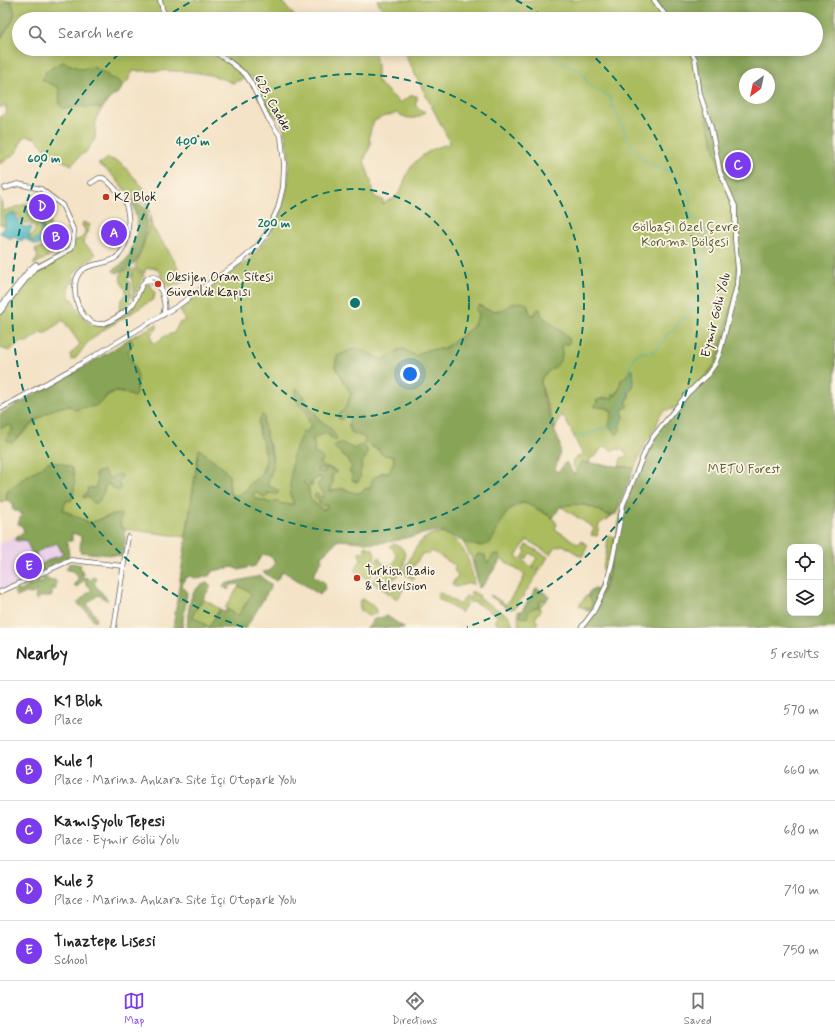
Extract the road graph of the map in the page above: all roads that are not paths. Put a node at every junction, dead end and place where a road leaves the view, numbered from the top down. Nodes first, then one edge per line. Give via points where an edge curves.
1 (160, 0) edge
2 (654, 0) edge
3 (164, 12) edge
4 (663, 12) edge
5 (221, 56) edge
6 (694, 56) edge
7 (91, 183) dead end
8 (5, 188) dead end
9 (73, 226) junction
10 (0, 307) edge
11 (0, 312) edge
12 (162, 316) junction
13 (0, 408) edge
14 (128, 537) dead end
15 (123, 566) junction
16 (0, 592) edge
17 (114, 628) edge
18 (581, 628) edge

1 - 3 street
2 - 4 street
5 - 12 street, 625. Cadde via 245,74 268,118 279,133 284,155 278,208 258,245 242,260
6 - 18 street, Eymir Gölü Yolu via 700,94 711,127 720,172 735,206 737,285 715,364 685,396 646,448 623,505 606,586 594,611
7 - 12 street via 103,178 122,198 129,229 124,246 116,257 86,268 79,275 75,292 78,306 92,322 105,323 131,306 147,279 162,291 165,304
8 - 9 street via 18,184 41,189 62,204
9 - 10 street via 69,247 31,267
9 - 11 street via 72,247 34,269
12 - 13 street, 625. Cadde
14 - 15 street
15 - 16 street via 71,560
15 - 17 street

